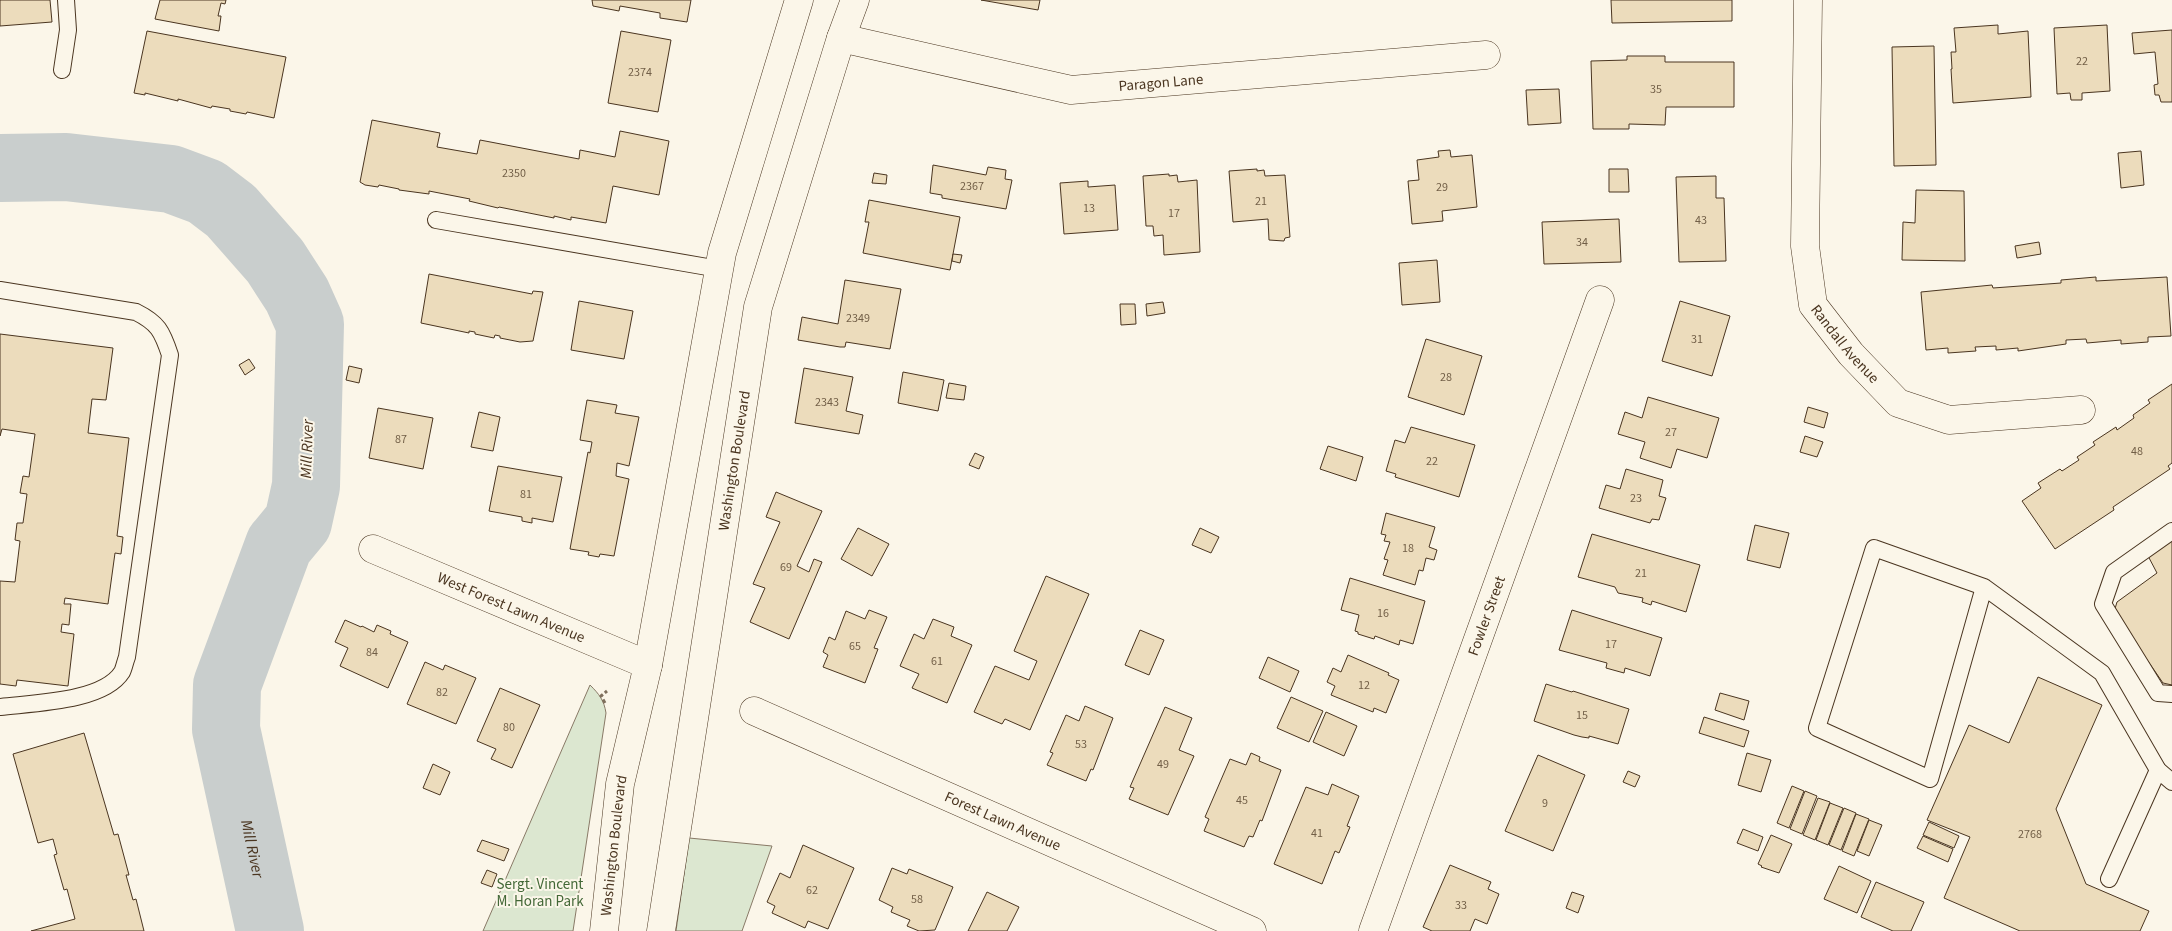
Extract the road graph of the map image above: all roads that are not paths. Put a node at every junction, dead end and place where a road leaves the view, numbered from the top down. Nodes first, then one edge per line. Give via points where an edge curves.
1 (66, 0) edge
2 (800, 0) edge
3 (855, 0) edge
4 (1808, 0) edge
5 (841, 38) junction
6 (1486, 55) dead end
7 (62, 70) dead end
8 (436, 220) dead end
9 (719, 269) junction
10 (0, 290) edge
11 (1600, 300) dead end
12 (2081, 410) dead end
13 (2172, 531) edge
14 (373, 549) dead end
15 (1984, 587) junction
16 (648, 665) junction
17 (2172, 694) edge
18 (0, 707) edge
19 (754, 711) dead end
20 (2158, 770) junction
21 (2172, 782) edge
22 (2109, 879) dead end
23 (604, 931) edge
24 (661, 931) edge
25 (1252, 931) edge
26 (1373, 931) edge

1 - 7 lane via 68,30
2 - 9 street, Washington Boulevard
3 - 5 street, Washington Boulevard
4 - 12 street, Randall Avenue via 1805,246 1813,305 1851,354 1898,403 1949,420
5 - 6 street, Paragon Lane via 1071,90
5 - 24 street, Washington Boulevard via 758,307
8 - 9 lane
9 - 16 street, Washington Boulevard
10 - 18 lane via 136,312 153,320 164,336 170,355 127,657 122,671 104,688 81,696
11 - 26 street, Fowler Street
13 - 17 lane via 2114,572 2103,604 2158,693
14 - 16 street, West Forest Lawn Avenue
15 - 15 lane via 1874,548 1817,728 1930,779
15 - 20 lane via 2102,673
16 - 23 street, Washington Boulevard via 620,784
19 - 25 street, Forest Lawn Avenue
20 - 21 lane
20 - 22 lane

